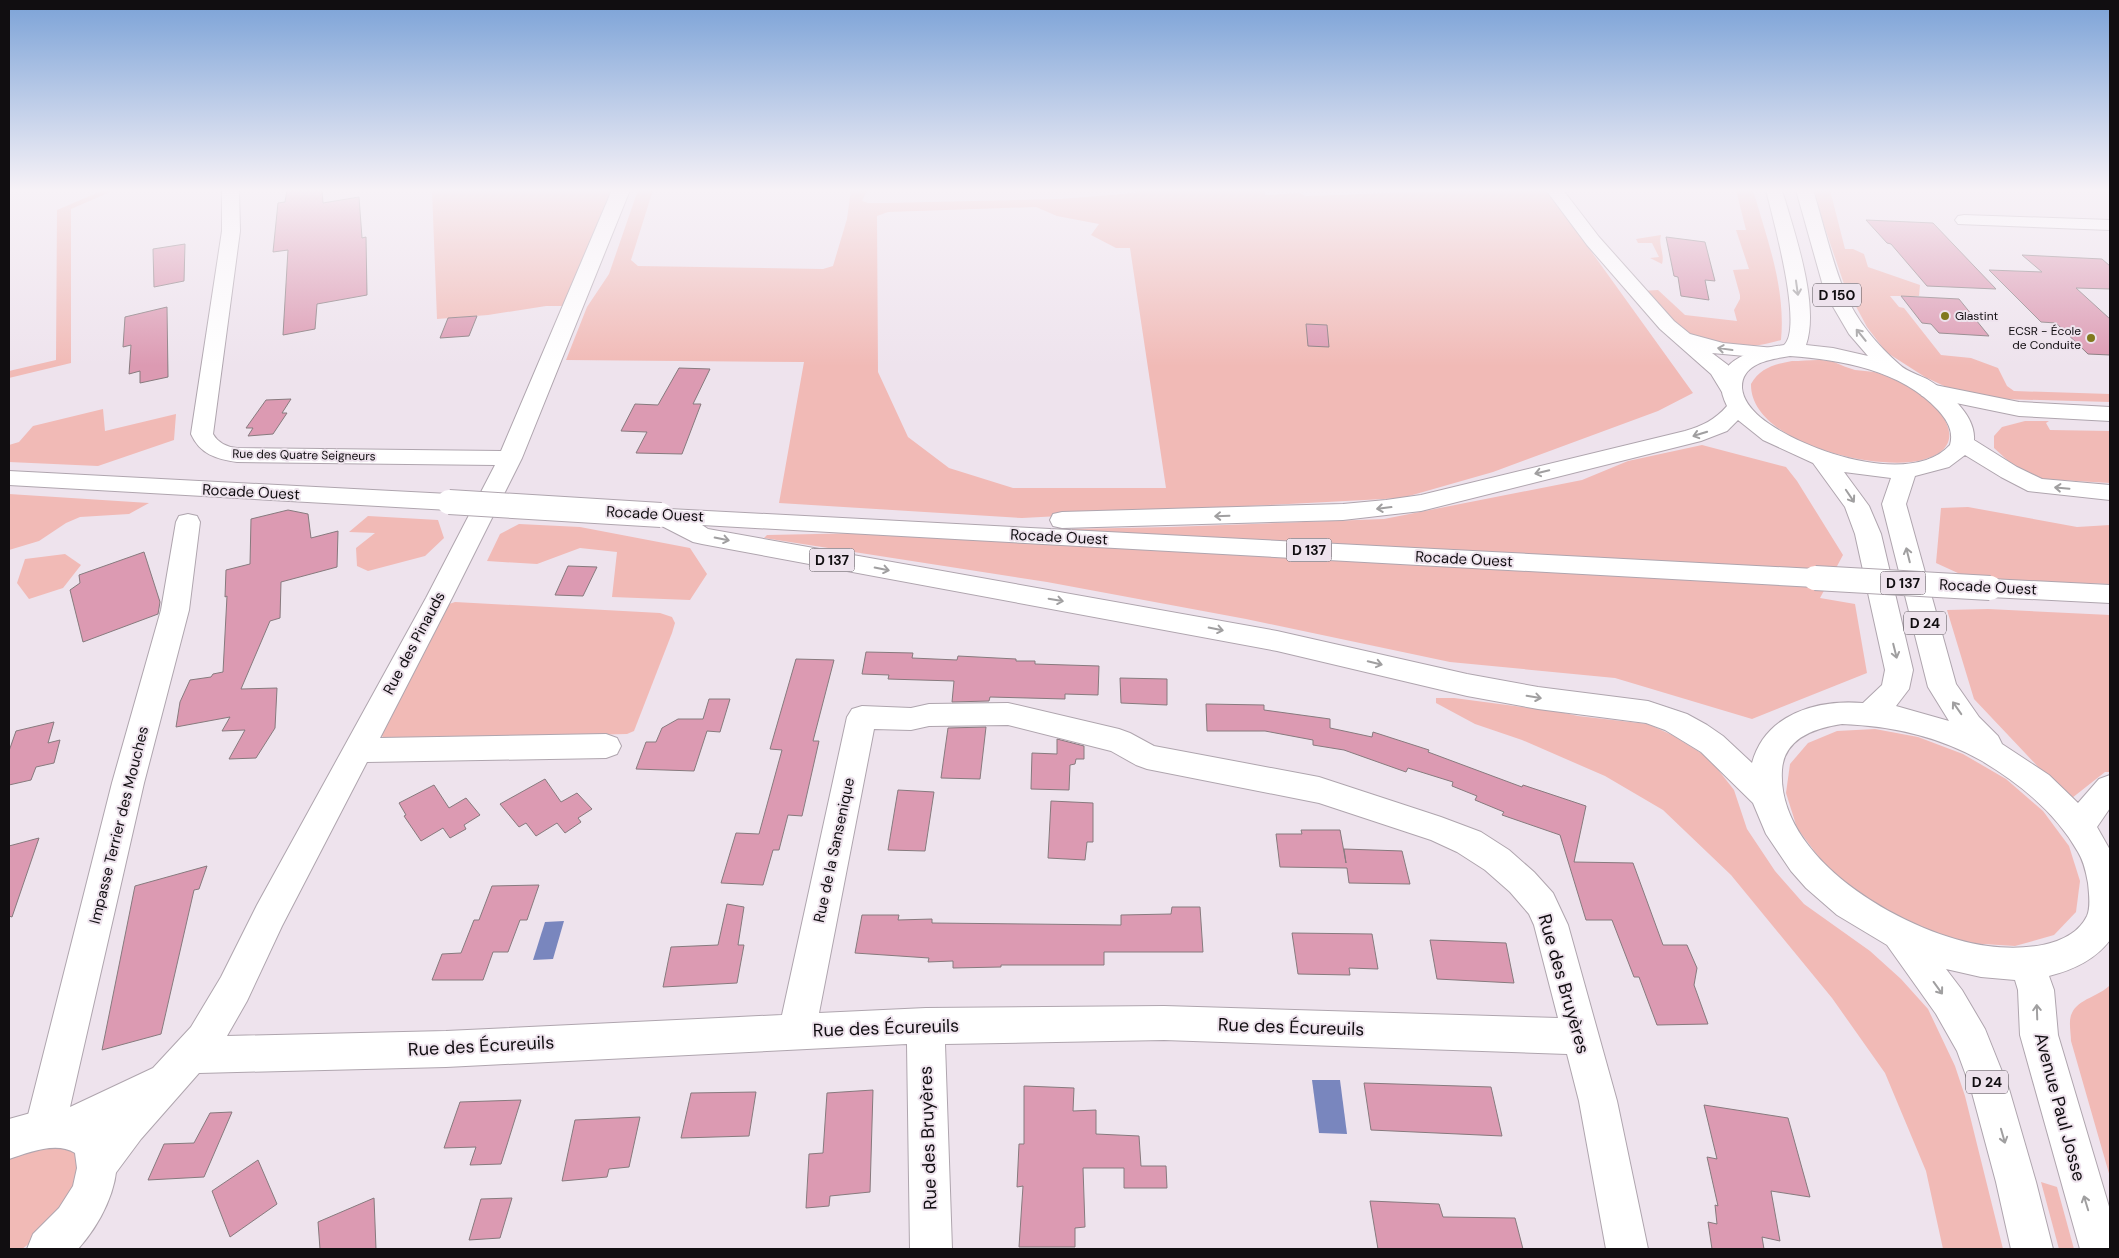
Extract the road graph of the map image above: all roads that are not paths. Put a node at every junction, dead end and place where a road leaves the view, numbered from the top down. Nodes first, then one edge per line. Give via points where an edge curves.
1 (228, 249) edge
2 (597, 249) edge
3 (1600, 249) edge
4 (1789, 249) edge
5 (1822, 249) edge
6 (1685, 338) junction
7 (1790, 350) junction
8 (1767, 352) junction
9 (1894, 371) junction
10 (1930, 390) junction
11 (1734, 397) junction
12 (2020, 410) junction
13 (2110, 414) edge
14 (1961, 433) junction
15 (1820, 457) junction
16 (510, 458) junction
17 (1905, 470) junction
18 (9, 478) edge
19 (2110, 492) edge
20 (661, 515) junction
21 (188, 522) dead end
22 (803, 522) junction
23 (2110, 594) edge
24 (1871, 713) junction
25 (911, 719) joint
26 (606, 746) dead end
27 (357, 750) junction
28 (2000, 758) junction
29 (2110, 788) edge
30 (1766, 796) junction
31 (2079, 827) junction
32 (2106, 871) edge
33 (1899, 934) junction
34 (2102, 938) edge
35 (2027, 964) junction
36 (926, 1026) junction
37 (797, 1030) junction
38 (1580, 1036) junction
39 (181, 1065) junction
40 (40, 1131) edge
41 (98, 1164) junction
42 (55, 1245) edge
43 (931, 1249) edge
44 (1627, 1249) edge
45 (2032, 1249) edge
46 (2100, 1249) edge

1 - 16 main road, Rue des Quatre Seigneurs via 202,434 209,446 237,455
2 - 16 main road, Rue des Pinauds
3 - 6 main road via 1667,325
4 -> 7 main road, D 150 via 1799,306 1798,339
9 -> 5 main road, D 150 via 1859,334 1835,293
8 -> 6 main road via 1722,349
6 - 11 main road via 1720,370
7 - 8 main road
7 - 9 main road via 1841,355
8 - 11 main road via 1738,366 1731,376
9 - 10 main road
10 - 12 main road
10 - 14 main road via 1948,406
11 - 15 main road via 1751,420 1770,434
11 -> 22 main road via 1727,422 1713,430 1421,503 1386,508 1037,521 914,518
12 - 13 main road
12 - 14 main road via 1991,412
14 - 17 main road via 1952,457 1932,466
19 -> 14 main road via 2036,486 2009,472
15 - 17 main road via 1878,470
15 -> 24 main road, D 24 via 1857,506 1868,534 1899,670 1895,689
16 - 27 main road, Rue des Pinauds
28 -> 17 main road, D 24 via 1968,725 1942,687 1894,504
18 - 20 main road, Rocade Ouest / D 137, bridge
20 - 22 main road, Rocade Ouest
20 -> 30 main road, D 137 via 702,536 1277,641 1467,685 1648,712 1676,722 1712,744
21 - 40 main road, Impasse Terrier des Mouches via 175,610 128,783 68,1038
22 - 23 main road, Rocade Ouest / D 137, bridge
24 - 28 main road via 1922,722
24 - 30 main road via 1842,713 1796,725 1780,738 1769,754 1764,774
25 - 37 main road, Rue de la Sansenique via 862,717
25 - 38 main road, Rue des Bruyères via 929,715 1008,714 1119,741 1147,757 1319,790 1469,842 1497,860 1541,904 1551,925
26 - 27 main road
27 - 39 main road, Rue des Pinauds via 234,989 204,1040
28 - 31 main road via 2045,790
29 - 31 main road
30 - 33 main road via 1780,832 1809,869 1849,904
31 - 32 main road
32 - 34 main road via 2107,904
33 - 35 main road via 1965,958
33 -> 45 main road, D 24 via 1949,1002 1972,1042 1990,1089
34 - 35 main road via 2066,955
46 -> 35 main road, Avenue Paul Josse via 2039,1035 2036,990
36 - 37 main road, Rue des Écureuils
36 - 38 main road, Rue des Écureuils via 1164,1023
36 - 43 main road, Rue des Bruyères
37 - 39 main road, Rue des Écureuils
38 - 44 main road, Rue des Bruyères via 1598,1101
39 - 40 main road via 123,1103
39 - 41 main road, Rue des Pinauds via 127,1125
40 - 41 main road via 78,1131 92,1144
41 - 42 main road via 88,1199

